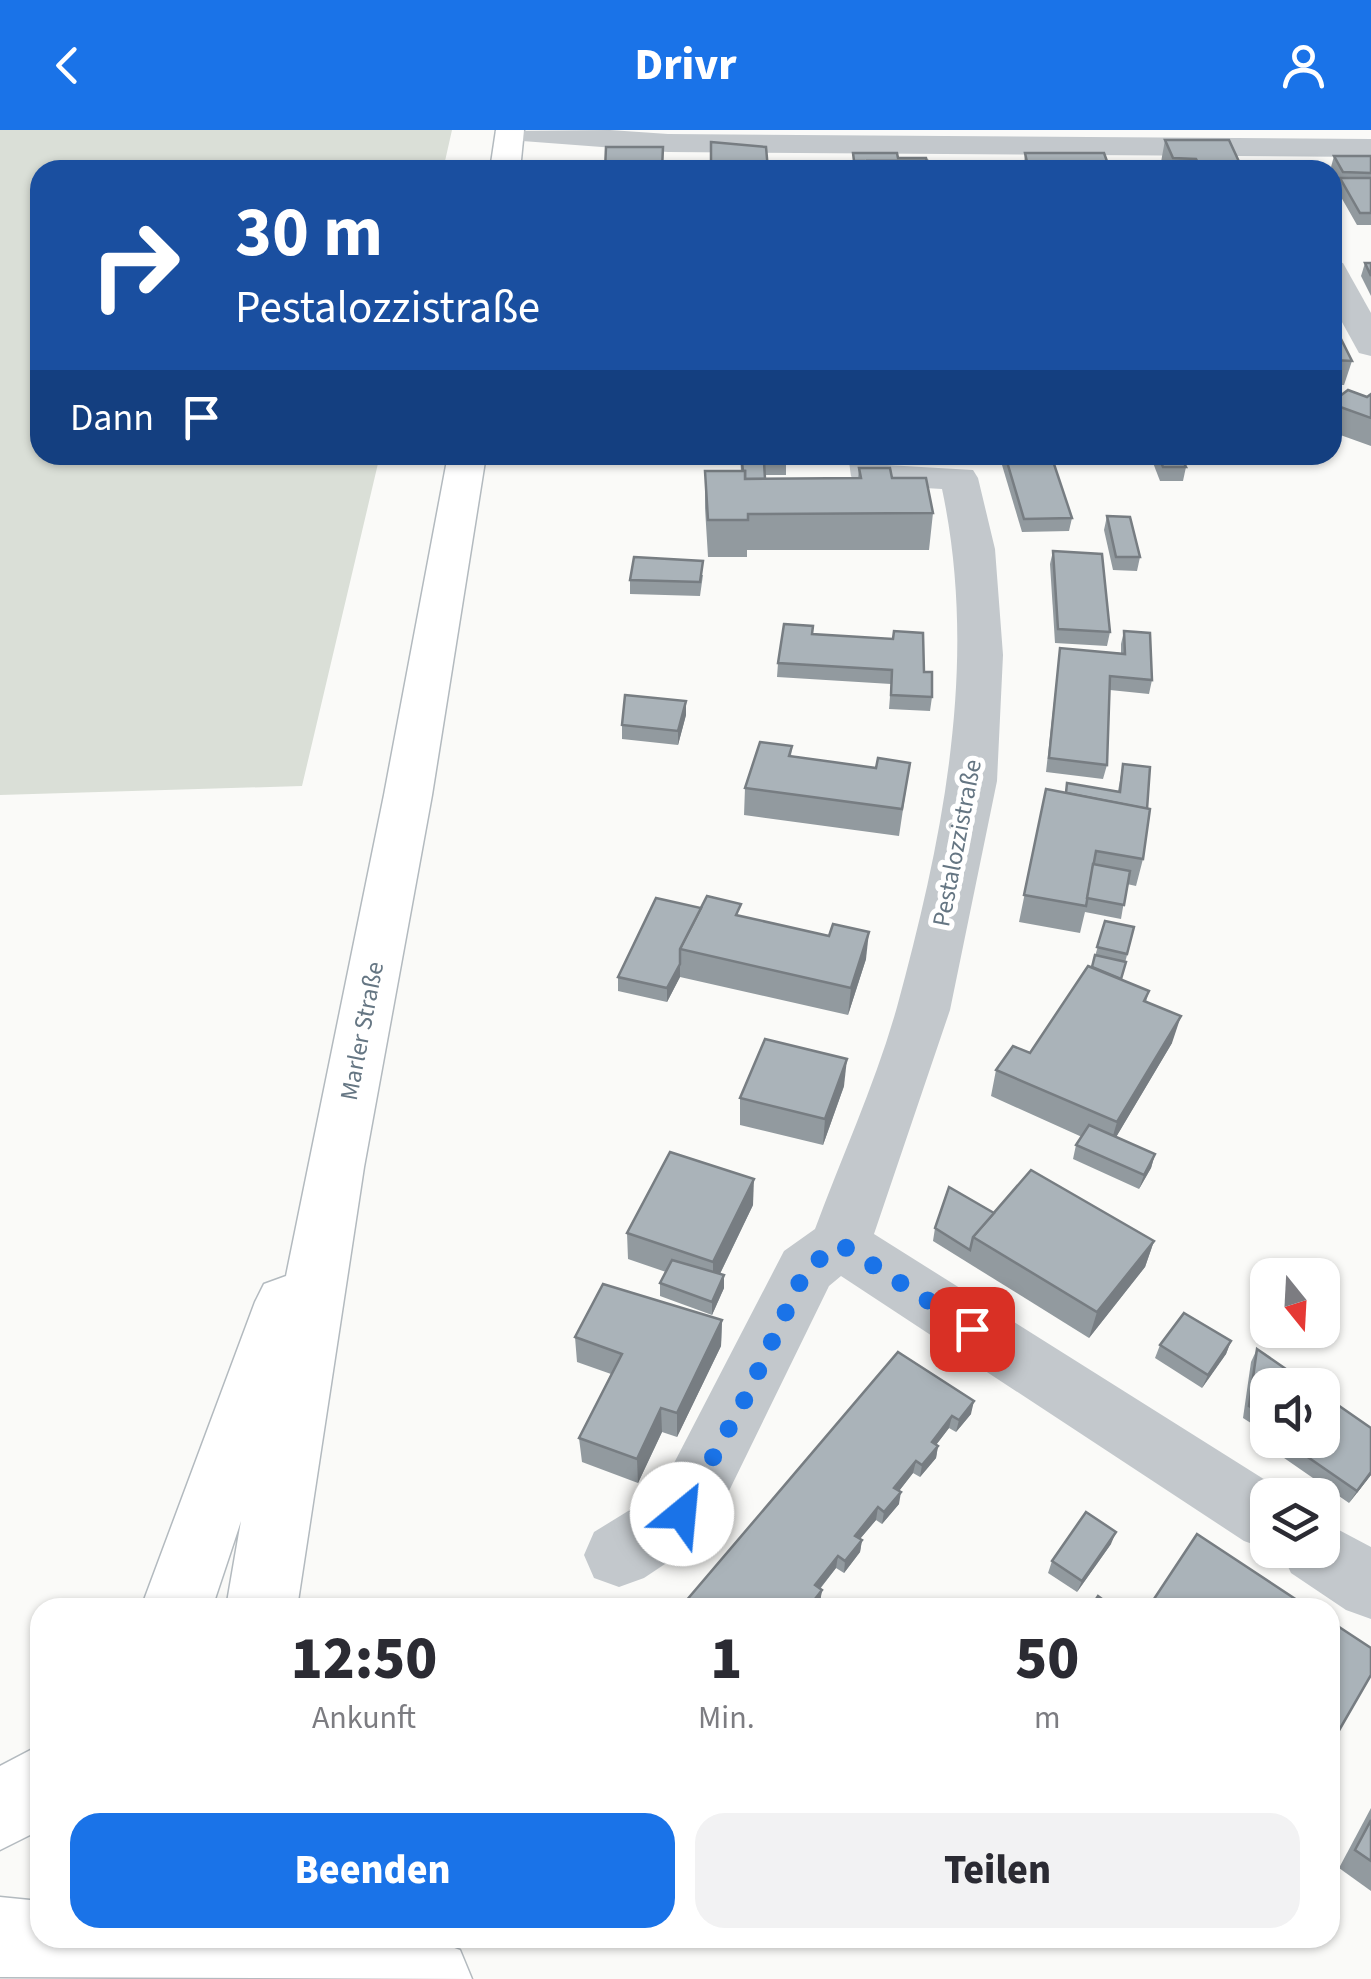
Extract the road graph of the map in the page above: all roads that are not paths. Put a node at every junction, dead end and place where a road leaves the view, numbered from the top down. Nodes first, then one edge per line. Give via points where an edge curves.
1 (510, 131) edge
2 (1371, 148) edge
3 (819, 157) edge
4 (1276, 159) edge
5 (506, 160) edge
6 (1342, 289) edge
7 (1371, 346) edge
8 (465, 465) edge
9 (868, 465) edge
10 (335, 1167) junction
11 (840, 1244) junction
12 (1250, 1507) edge
13 (619, 1555) dead end
14 (1340, 1566) edge
15 (1371, 1586) edge
16 (180, 1598) edge
17 (263, 1598) edge
18 (30, 1790) edge
19 (0, 1812) edge
20 (0, 1937) edge
21 (30, 1940) edge
22 (104, 1948) edge
23 (207, 1959) edge
24 (431, 1979) edge

1 - 3 street
1 - 5 main road
2 - 4 street
3 - 4 street
6 - 7 street
8 - 10 main road, Marler Straße
9 - 11 street, Pestalozzistraße via 870,476 959,478 974,549 981,654 973,781 923,1010
10 - 16 main road
10 - 17 main road, Marler Straße
11 - 12 street
11 - 13 street, Pestalozzistraße via 806,1269 682,1514
14 - 15 street
18 - 19 main road
20 - 21 main road
22 - 23 main road
23 - 24 main road

